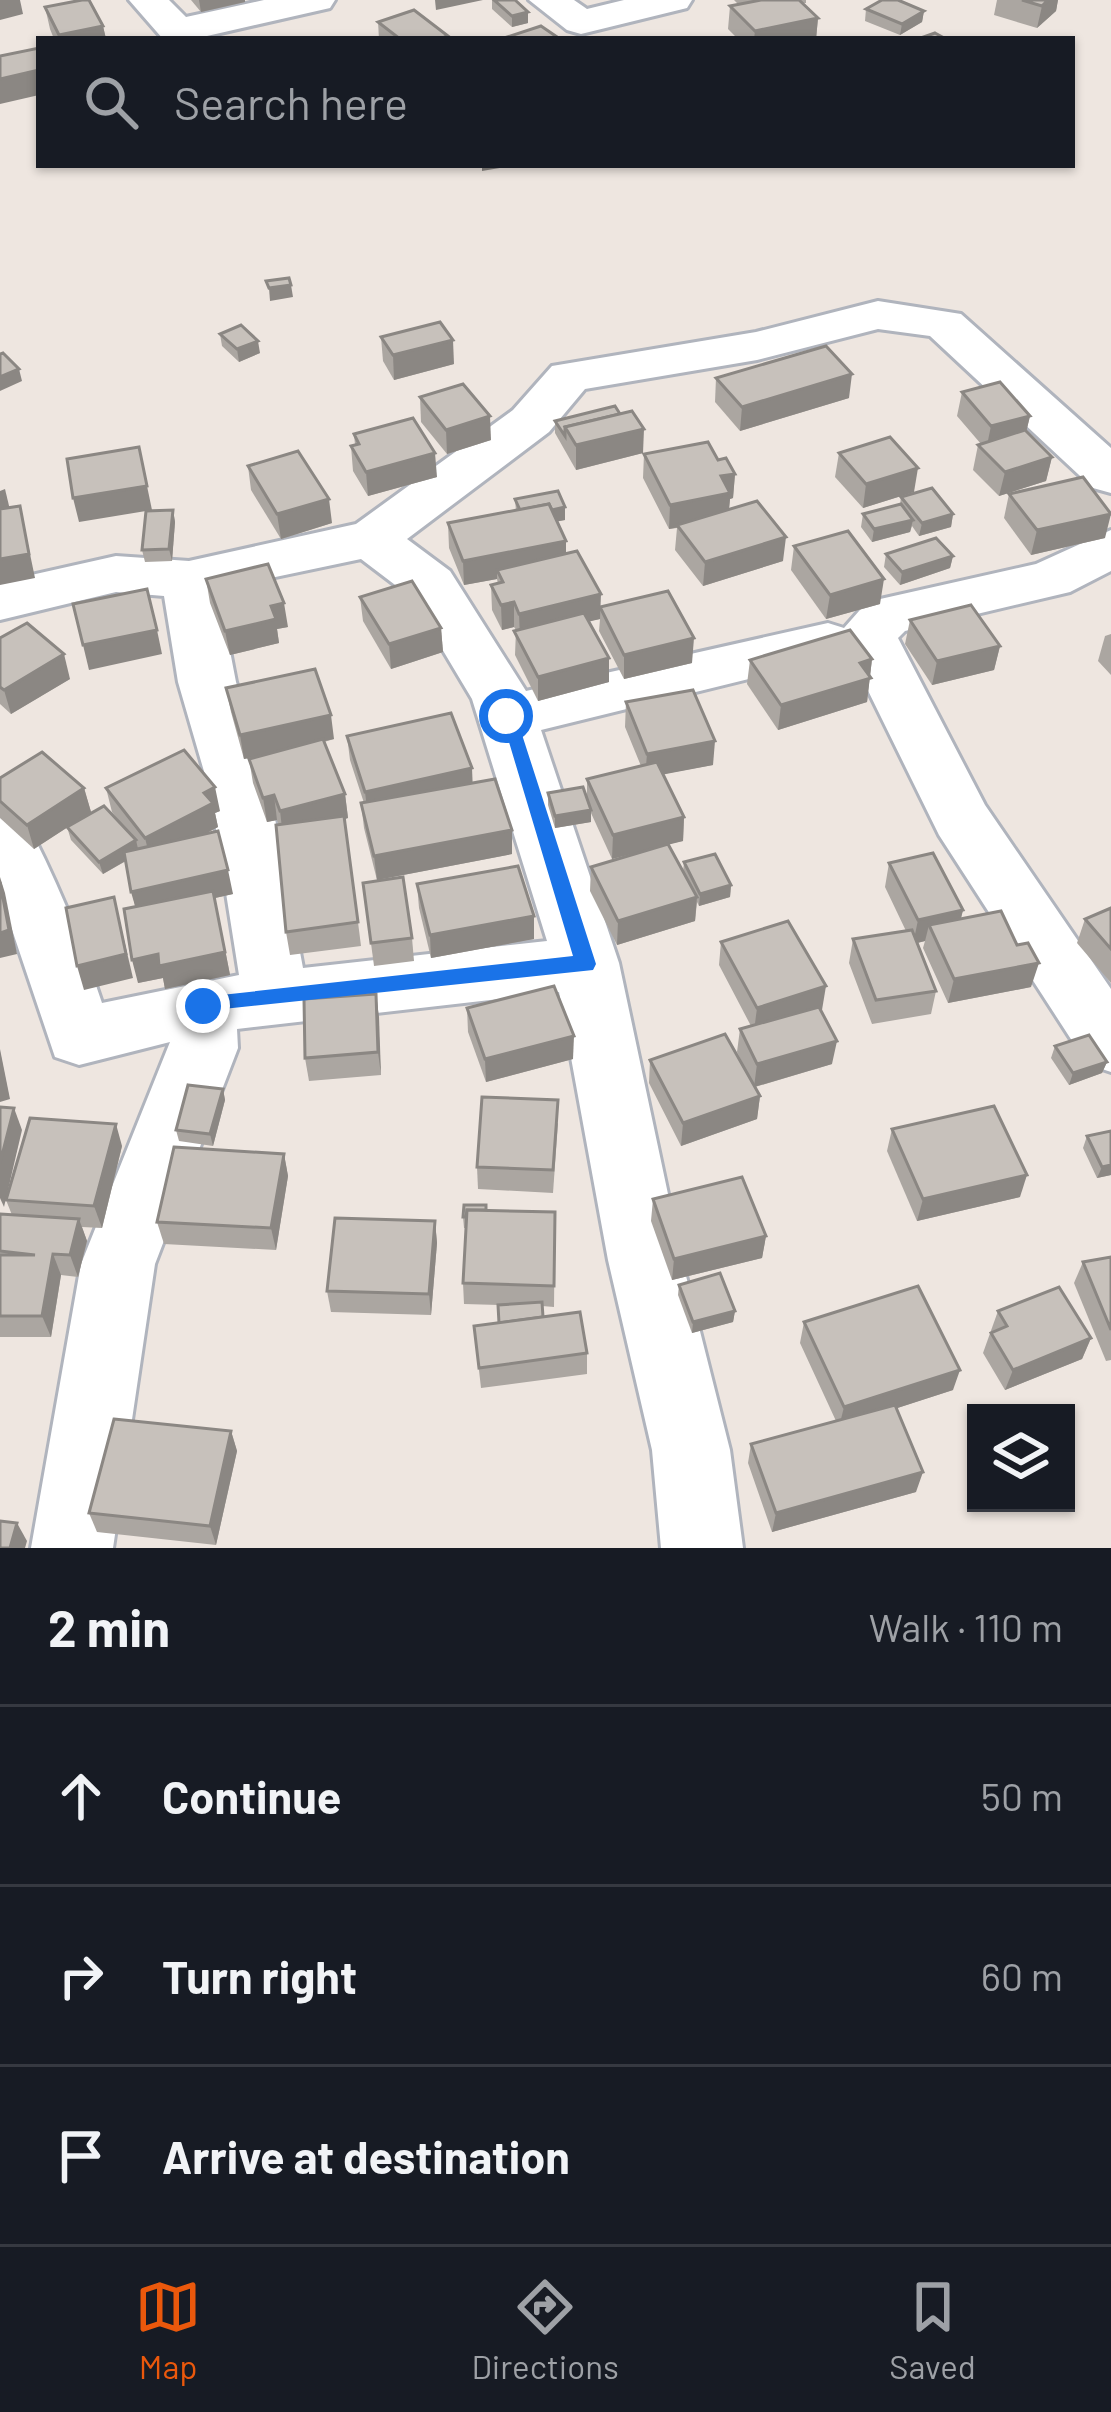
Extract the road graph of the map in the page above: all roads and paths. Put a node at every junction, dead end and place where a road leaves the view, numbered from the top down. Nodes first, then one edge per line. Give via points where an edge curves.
1 (148, 0) edge
2 (316, 0) edge
3 (548, 0) edge
4 (673, 0) edge
5 (178, 35) edge
6 (1111, 476) edge
7 (371, 539) junction
8 (1111, 548) edge
9 (189, 579) junction
10 (0, 601) edge
11 (868, 634) junction
12 (506, 716) junction
13 (0, 831) edge
14 (586, 964) junction
15 (276, 1000) junction
16 (203, 1006) junction
17 (1111, 1044) edge
18 (73, 1548) edge
19 (702, 1548) edge

1 - 5 street
2 - 5 street
3 - 4 street via 580,22
6 - 7 street via 944,324 878,315 758,346 569,377 531,421
7 - 9 street
7 - 12 street via 431,584
8 - 11 street via 1051,579 887,616
9 - 10 street via 116,574
9 - 15 street via 206,682 240,792
11 - 12 street
11 - 17 street via 961,819
12 - 14 street
13 - 16 street via 41,913 79,1037
14 - 15 street
14 - 19 street via 691,1450
15 - 16 street
16 - 18 street via 204,1048 118,1264

